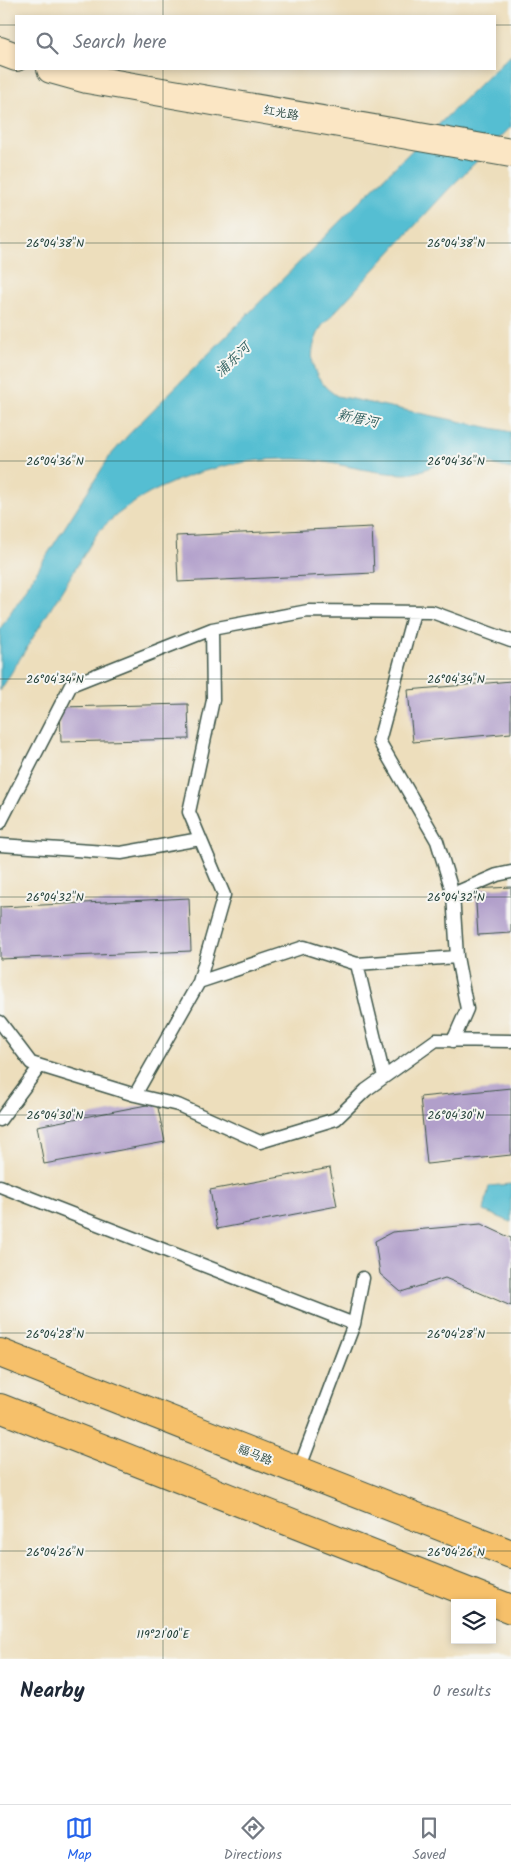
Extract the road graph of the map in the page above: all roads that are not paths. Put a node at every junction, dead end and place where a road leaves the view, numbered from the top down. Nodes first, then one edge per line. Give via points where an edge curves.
1 (0, 51) edge
2 (15, 57) edge
3 (55, 70) edge
4 (511, 153) edge
5 (414, 612) junction
6 (212, 629) junction
7 (511, 641) edge
8 (0, 823) edge
9 (200, 839) junction
10 (0, 845) edge
11 (511, 872) edge
12 (453, 894) junction
13 (457, 957) junction
14 (357, 964) junction
15 (199, 982) junction
16 (0, 1022) edge
17 (453, 1040) junction
18 (511, 1041) edge
19 (40, 1066) junction
20 (384, 1077) junction
21 (136, 1096) junction
22 (0, 1120) edge
23 (0, 1186) edge
24 (363, 1278) dead end
25 (354, 1324) junction
26 (0, 1353) edge
27 (0, 1408) edge
28 (298, 1472) junction
29 (511, 1554) edge
30 (511, 1609) edge

1 - 2 street
3 - 4 street, 红光路
5 - 6 lane via 308,611
5 - 7 lane via 432,612
5 - 12 lane via 379,742 438,841
6 - 8 lane via 71,684
6 - 9 lane via 213,700 189,812
9 - 10 lane via 120,852
9 - 15 lane via 224,895
11 - 12 lane
12 - 13 lane
13 - 14 lane
13 - 17 lane via 467,1009
14 - 15 lane via 304,948
14 - 20 lane
15 - 21 lane
16 - 19 lane via 30,1063
17 - 18 lane
17 - 20 lane via 436,1040
19 - 21 lane
19 - 22 lane
20 - 21 lane via 336,1119 260,1142 178,1105
23 - 25 lane
24 - 25 lane
25 - 28 lane
26 - 28 main road, 福马路
27 - 30 main road
28 - 29 main road, 福马路

